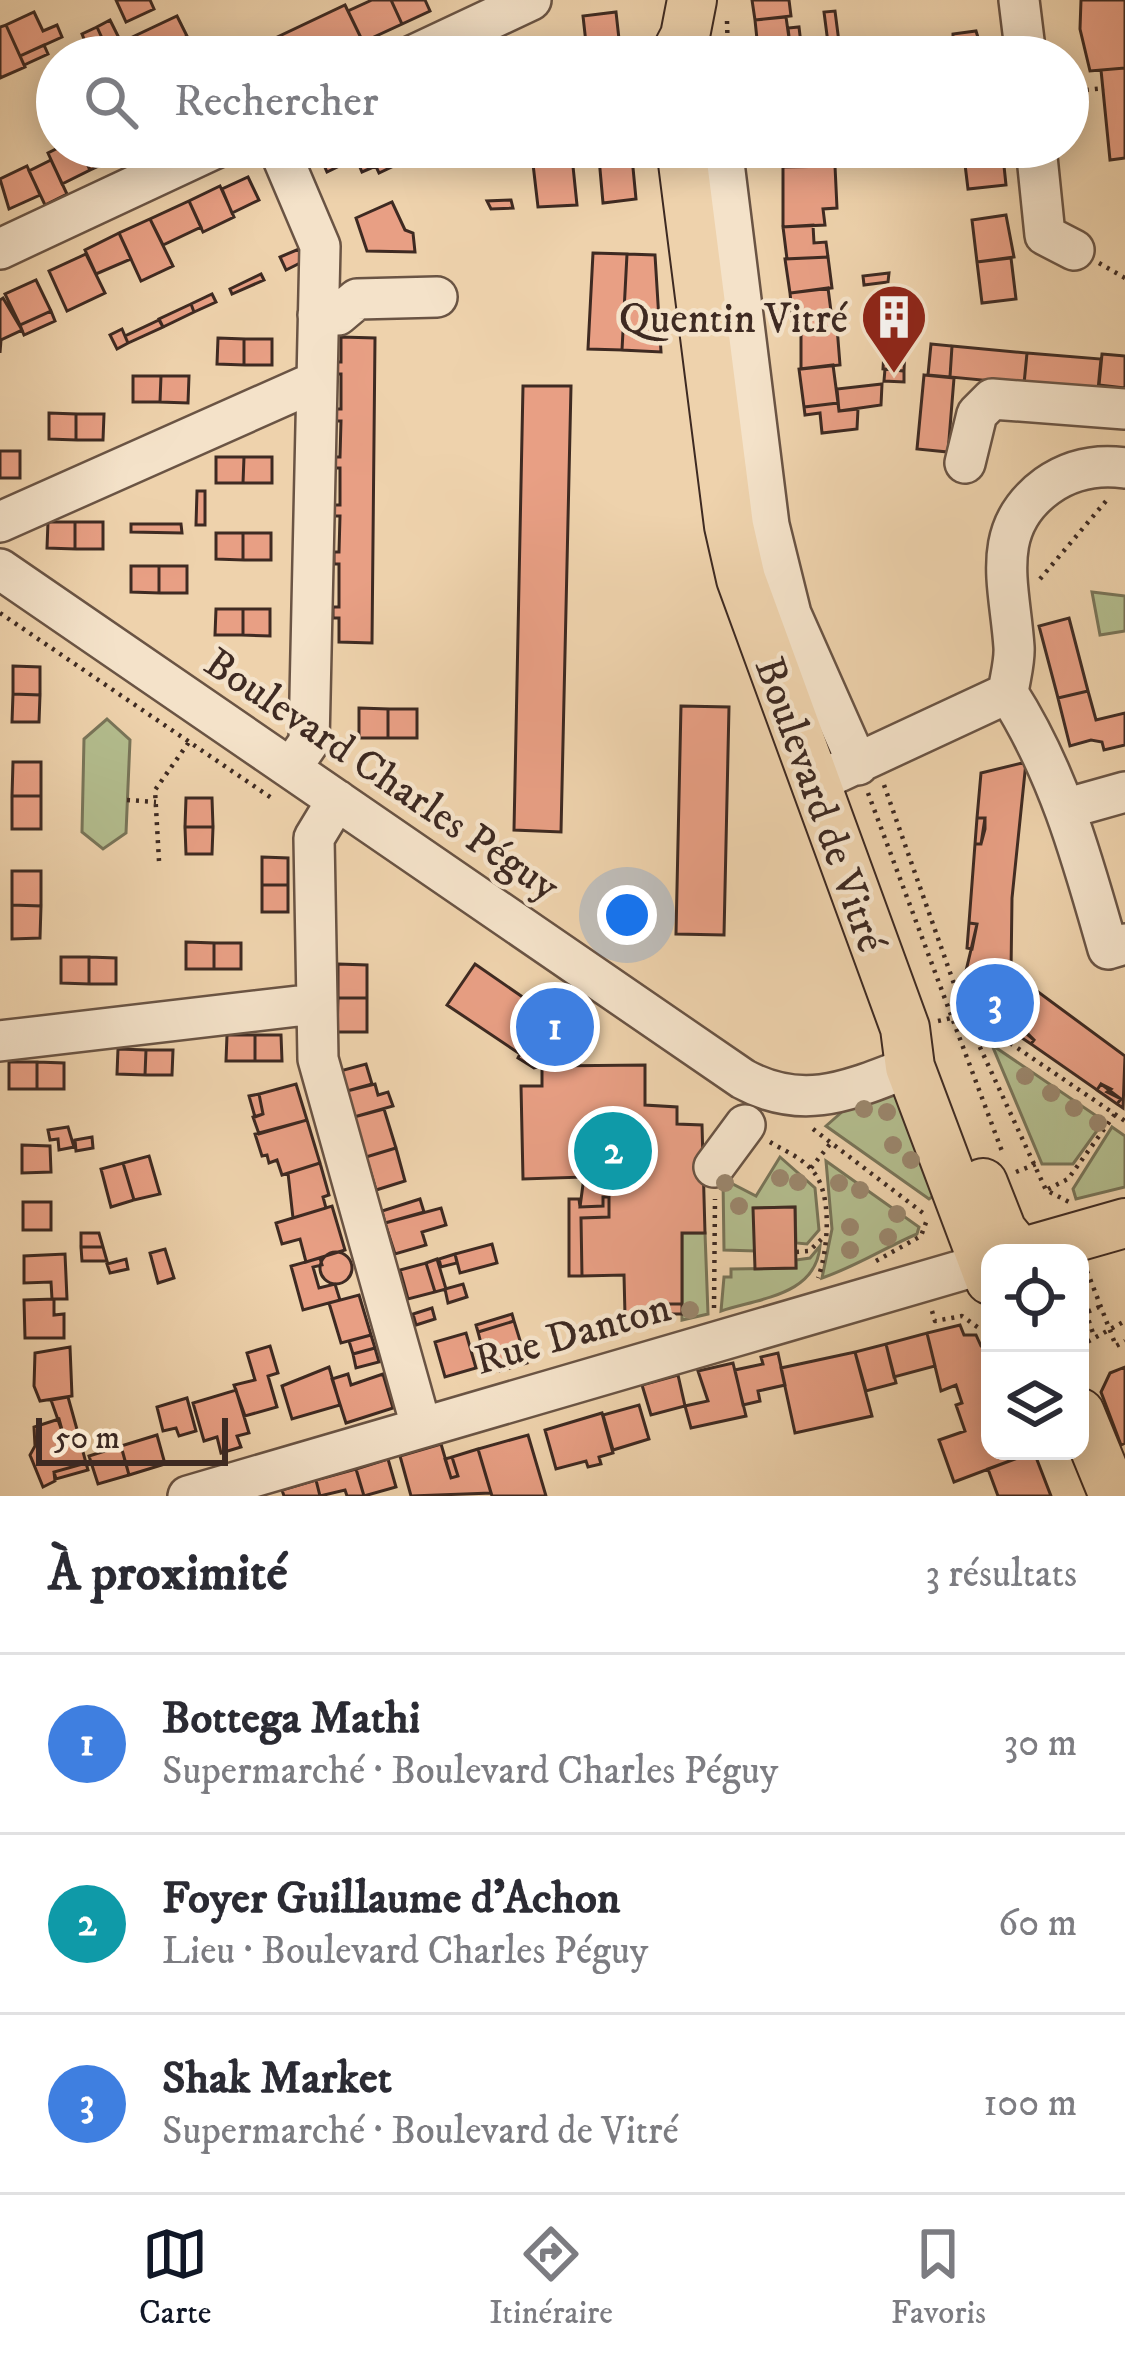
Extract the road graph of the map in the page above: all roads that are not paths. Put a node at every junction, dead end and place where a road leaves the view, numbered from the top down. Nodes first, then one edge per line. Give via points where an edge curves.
1 (531, 0) edge
2 (658, 0) edge
3 (692, 0) edge
4 (1019, 0) edge
5 (455, 36) edge
6 (661, 36) edge
7 (685, 36) edge
8 (1023, 36) edge
9 (173, 168) edge
10 (287, 168) edge
11 (684, 168) edge
12 (725, 168) edge
13 (1038, 168) edge
14 (0, 249) edge
15 (1074, 250) dead end
16 (437, 297) dead end
17 (318, 315) junction
18 (316, 380) junction
19 (1125, 409) edge
20 (965, 464) dead end
21 (1119, 480) edge
22 (0, 522) edge
23 (2, 575) edge
24 (1008, 693) junction
25 (867, 762) junction
26 (291, 768) junction
27 (812, 783) junction
28 (1125, 792) edge
29 (337, 800) junction
30 (1068, 808) junction
31 (1125, 944) edge
32 (315, 1004) junction
33 (0, 1041) edge
34 (908, 1048) junction
35 (750, 1128) road end
36 (714, 1167) road end
37 (1125, 1223) edge
38 (1001, 1244) edge
39 (1058, 1244) edge
40 (1125, 1254) edge
41 (1089, 1264) edge
42 (981, 1267) edge
43 (422, 1426) junction
44 (1089, 1435) edge
45 (1071, 1460) edge
46 (188, 1496) edge
47 (1085, 1496) edge
48 (1114, 1496) edge

1 - 5 street
2 - 6 main road
3 - 7 main road
4 - 8 street
9 - 14 street
10 - 17 street via 320,246
11 - 27 main road, Boulevard de Vitré via 741,579
12 - 25 street via 769,525 791,614
13 - 15 street via 1045,235
16 - 17 street via 357,299 338,315
17 - 18 street
18 - 22 street
18 - 26 street via 309,742
19 - 20 street via 992,399 977,414
21 - 24 street via 1102,465 1064,473 1019,513 1003,569 1014,648
23 - 26 street, Boulevard Charles Péguy
24 - 25 street
24 - 30 street
25 - 27 street
26 - 29 street, Boulevard Charles Péguy
27 - 34 main road, Boulevard de Vitré
28 - 30 street
29 - 32 street via 314,838
29 - 34 street, Boulevard Charles Péguy via 743,1079 778,1095 825,1098
30 - 31 street via 1108,949
32 - 33 street
32 - 43 street via 322,1085
34 - 38 main road, Boulevard de Vitré via 940,1066 973,1201 1002,1231
35 - 36 street
37 - 39 main road
40 - 41 main road
42 - 43 street, Rue Danton
43 - 46 street, Rue Danton
44 - 48 main road
45 - 47 main road

